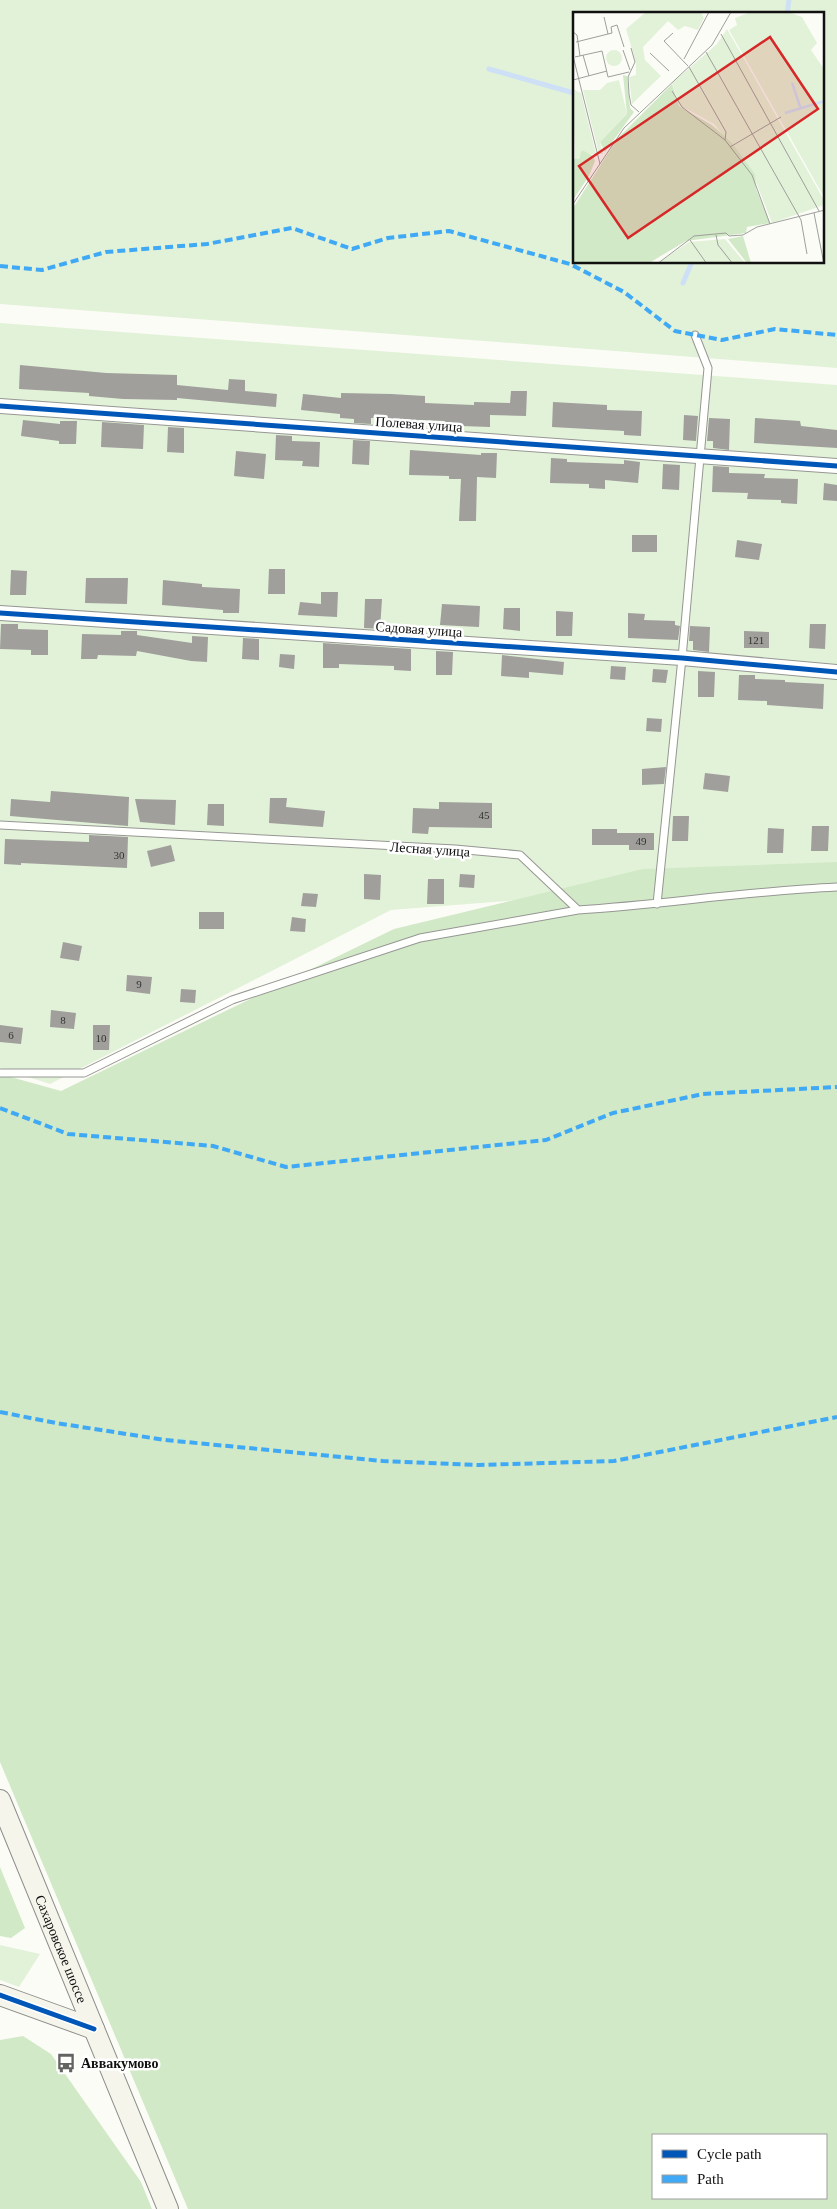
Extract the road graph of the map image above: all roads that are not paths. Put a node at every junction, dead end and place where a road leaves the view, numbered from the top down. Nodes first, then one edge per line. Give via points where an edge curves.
1 (694, 335) dead end
2 (0, 406) edge
3 (699, 454) junction
4 (837, 466) edge
5 (0, 613) edge
6 (682, 658) junction
7 (837, 672) edge
8 (0, 825) edge
9 (837, 887) edge
10 (657, 904) junction
11 (578, 910) junction
12 (0, 1073) edge
13 (0, 1800) edge
14 (0, 1995) edge
15 (94, 2029) junction
16 (168, 2209) edge

1 - 3 lane via 708,368
2 - 3 street, Полевая улица
3 - 4 street, Полевая улица
3 - 6 lane
5 - 6 street, Садовая улица
6 - 7 street, Садовая улица
6 - 10 lane
8 - 11 lane, Лесная улица via 520,855
9 - 10 lane via 768,890
10 - 11 lane
11 - 12 lane via 420,938 232,1000 84,1074
13 - 15 main road, Сахаровское шоссе
14 - 15 main road
15 - 16 main road, Сахаровское шоссе

